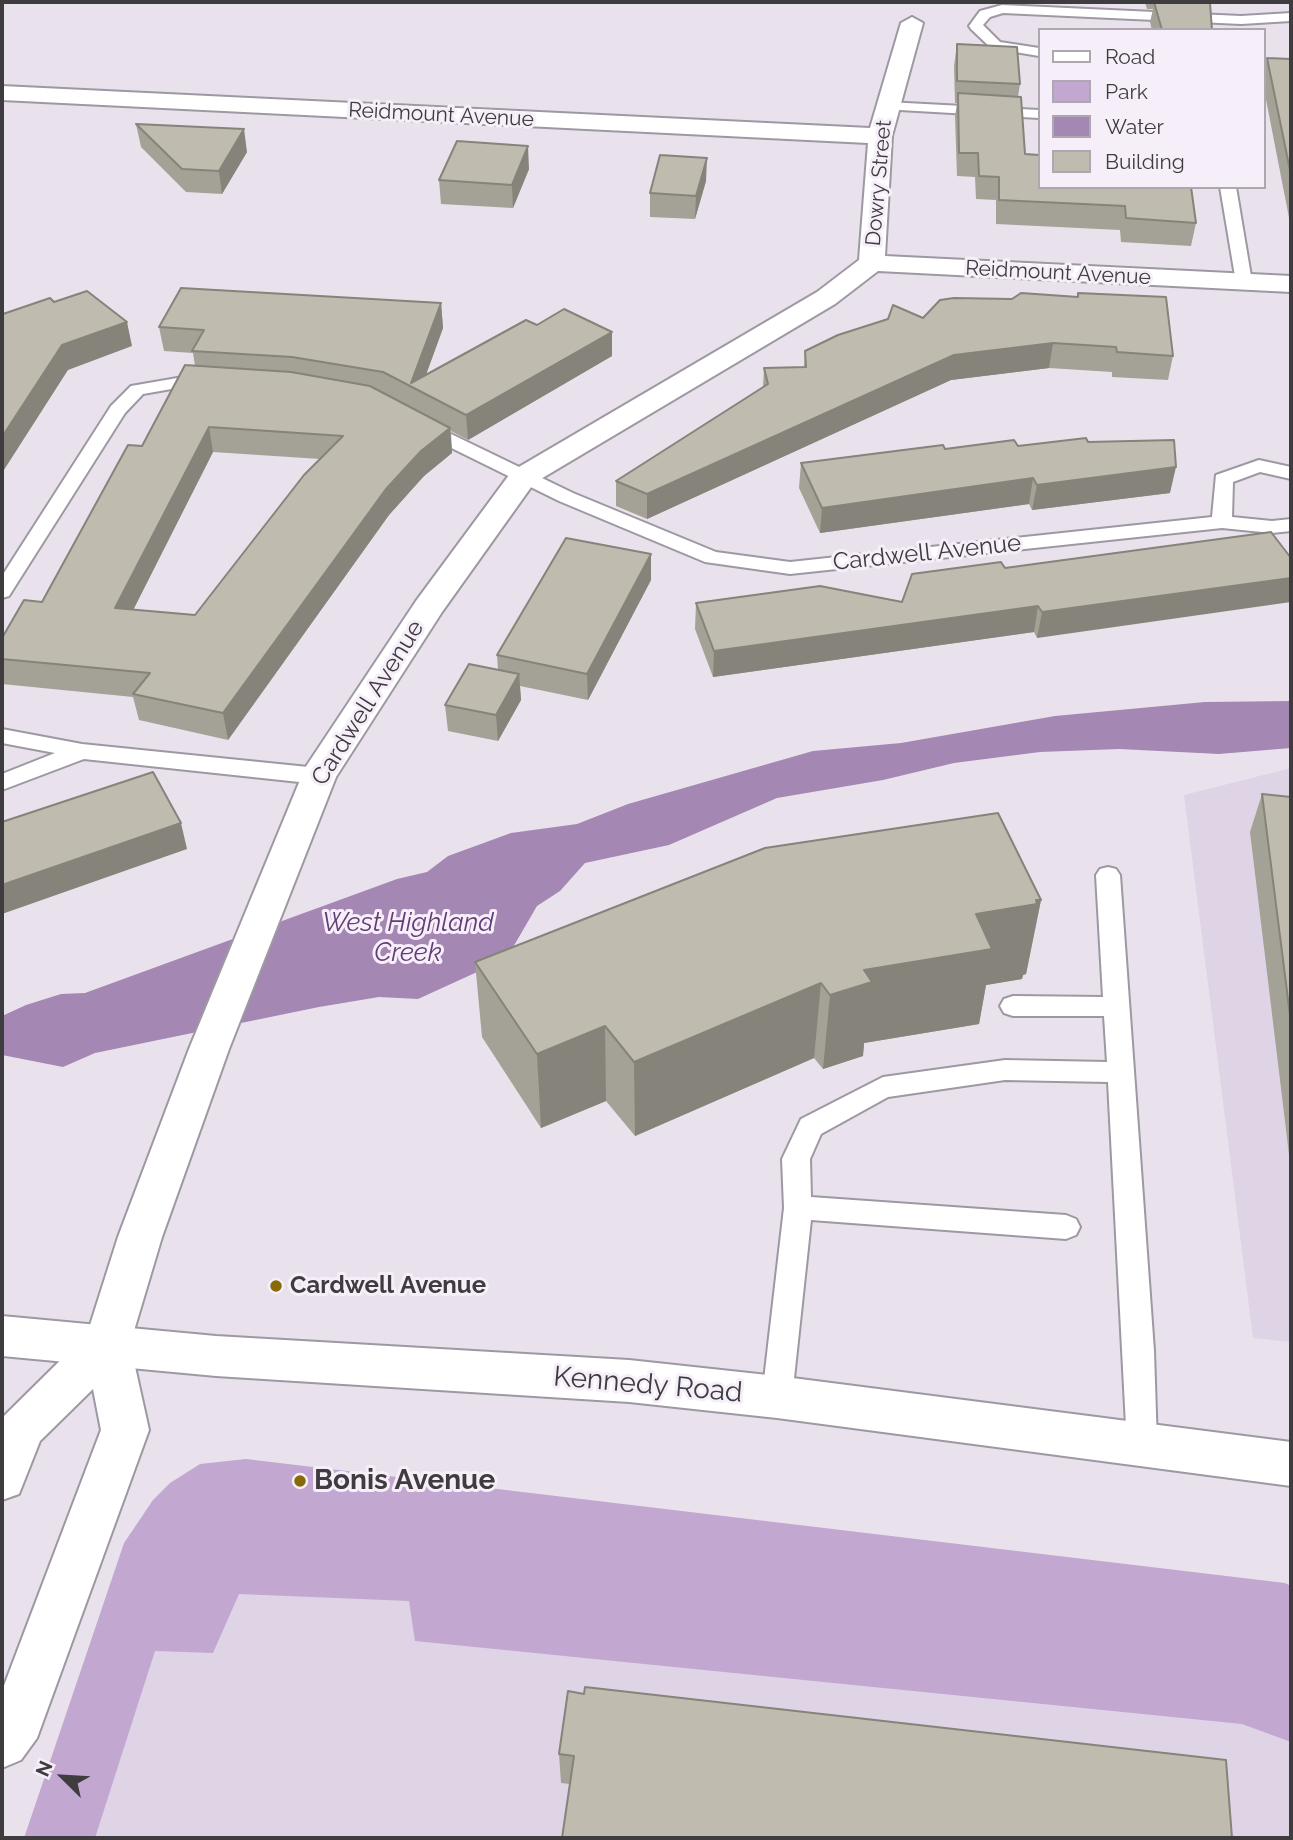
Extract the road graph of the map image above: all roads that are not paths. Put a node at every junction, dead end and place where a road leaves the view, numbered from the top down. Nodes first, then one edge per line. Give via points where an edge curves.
1 (1291, 17) edge
2 (1241, 20) junction
3 (912, 23) dead end
4 (1215, 28) edge
5 (1038, 52) edge
6 (2, 93) edge
7 (887, 106) junction
8 (1038, 114) edge
9 (880, 136) junction
10 (1228, 189) edge
11 (872, 263) junction
12 (1244, 282) junction
13 (1291, 284) edge
14 (220, 384) edge
15 (402, 416) edge
16 (1291, 473) edge
17 (523, 477) junction
18 (1222, 522) junction
19 (1291, 525) edge
20 (2, 592) edge
21 (2, 736) edge
22 (82, 751) junction
23 (318, 776) junction
24 (2, 782) edge
25 (1108, 875) dead end
26 (1013, 1006) dead end
27 (1117, 1007) junction
28 (1121, 1072) junction
29 (798, 1208) junction
30 (1066, 1227) dead end
31 (2, 1336) edge
32 (107, 1344) junction
33 (777, 1397) junction
34 (1142, 1445) junction
35 (1291, 1464) edge
36 (2, 1478) edge
37 (2, 1741) edge

1 - 2 lane
2 - 4 lane
2 - 5 lane via 1002,9 985,14 976,26 996,45
3 - 7 street, Dowry Street
6 - 9 street, Reidmount Avenue
7 - 8 lane
7 - 9 street, Dowry Street
9 - 11 street, Dowry Street
10 - 12 lane
11 - 12 street, Reidmount Avenue
11 - 17 street, Cardwell Avenue via 826,298
12 - 13 street, Reidmount Avenue
14 - 20 lane via 183,382 137,390 118,410
15 - 17 lane
16 - 18 lane via 1259,466 1223,479
17 - 18 lane, Cardwell Avenue via 712,558 790,568
17 - 23 street, Cardwell Avenue via 428,608
18 - 19 lane, Cardwell Avenue
21 - 22 lane
22 - 23 lane
22 - 24 lane
23 - 32 street, Cardwell Avenue via 208,1049
25 - 27 lane
26 - 27 lane
27 - 28 lane
28 - 29 lane via 1005,1070 883,1087 811,1127 796,1159
28 - 34 lane
29 - 30 lane
29 - 33 lane
31 - 32 street, Kennedy Road
32 - 33 street, Kennedy Road via 216,1356 629,1381
32 - 36 street via 21,1428
32 - 37 street via 125,1430 18,1719
33 - 34 street, Kennedy Road
34 - 35 street, Kennedy Road

